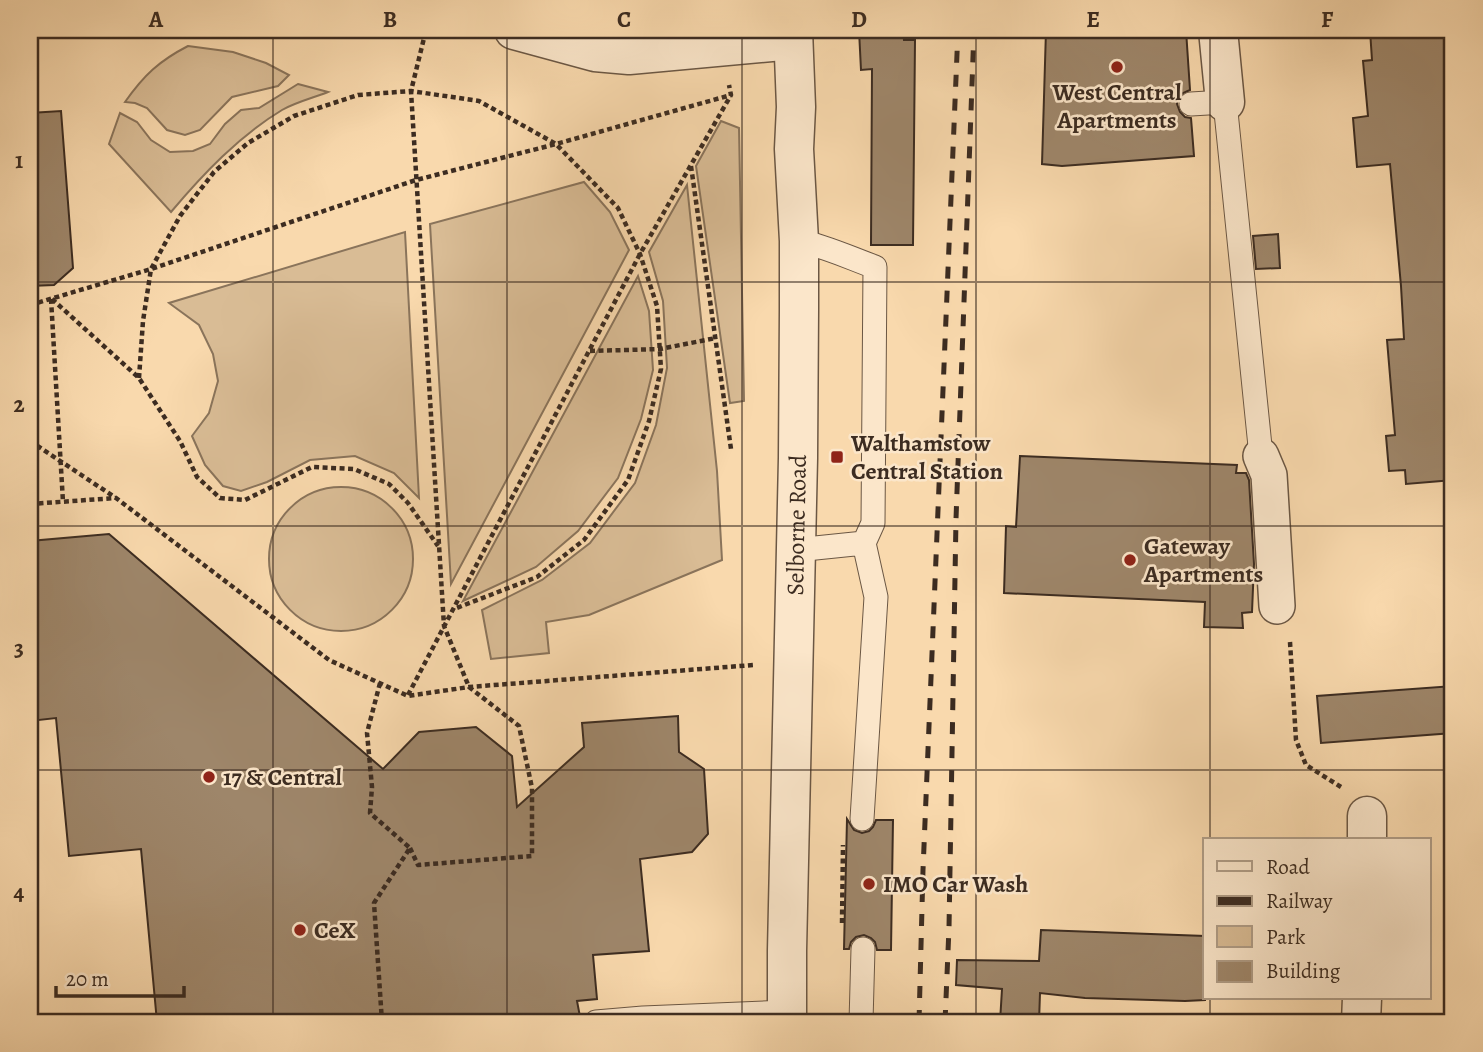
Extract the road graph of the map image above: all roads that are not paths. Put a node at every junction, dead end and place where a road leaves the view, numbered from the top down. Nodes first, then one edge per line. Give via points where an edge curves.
1 (514, 30) edge
2 (666, 30) edge
3 (1218, 30) edge
4 (793, 35) edge
5 (629, 55) junction
6 (1208, 103) joint
7 (799, 241) junction
8 (1261, 456) joint
9 (864, 543) junction
10 (796, 550) junction
11 (1277, 606) road end
12 (862, 819) dead end
13 (863, 949) dead end
14 (1362, 1000) edge
15 (787, 1017) edge
16 (596, 1022) edge
17 (860, 1022) edge
18 (1361, 1022) edge

1 - 5 street via 595,52
2 - 5 lane
3 - 6 street
4 - 5 street
4 - 7 street, Selborne Road
6 - 8 lane
7 - 9 lane via 875,267 873,523
7 - 10 street, Selborne Road
8 - 11 street via 1269,475
9 - 10 lane
9 - 12 lane via 876,597
10 - 15 street, Selborne Road
13 - 17 lane
14 - 18 street
15 - 16 lane

